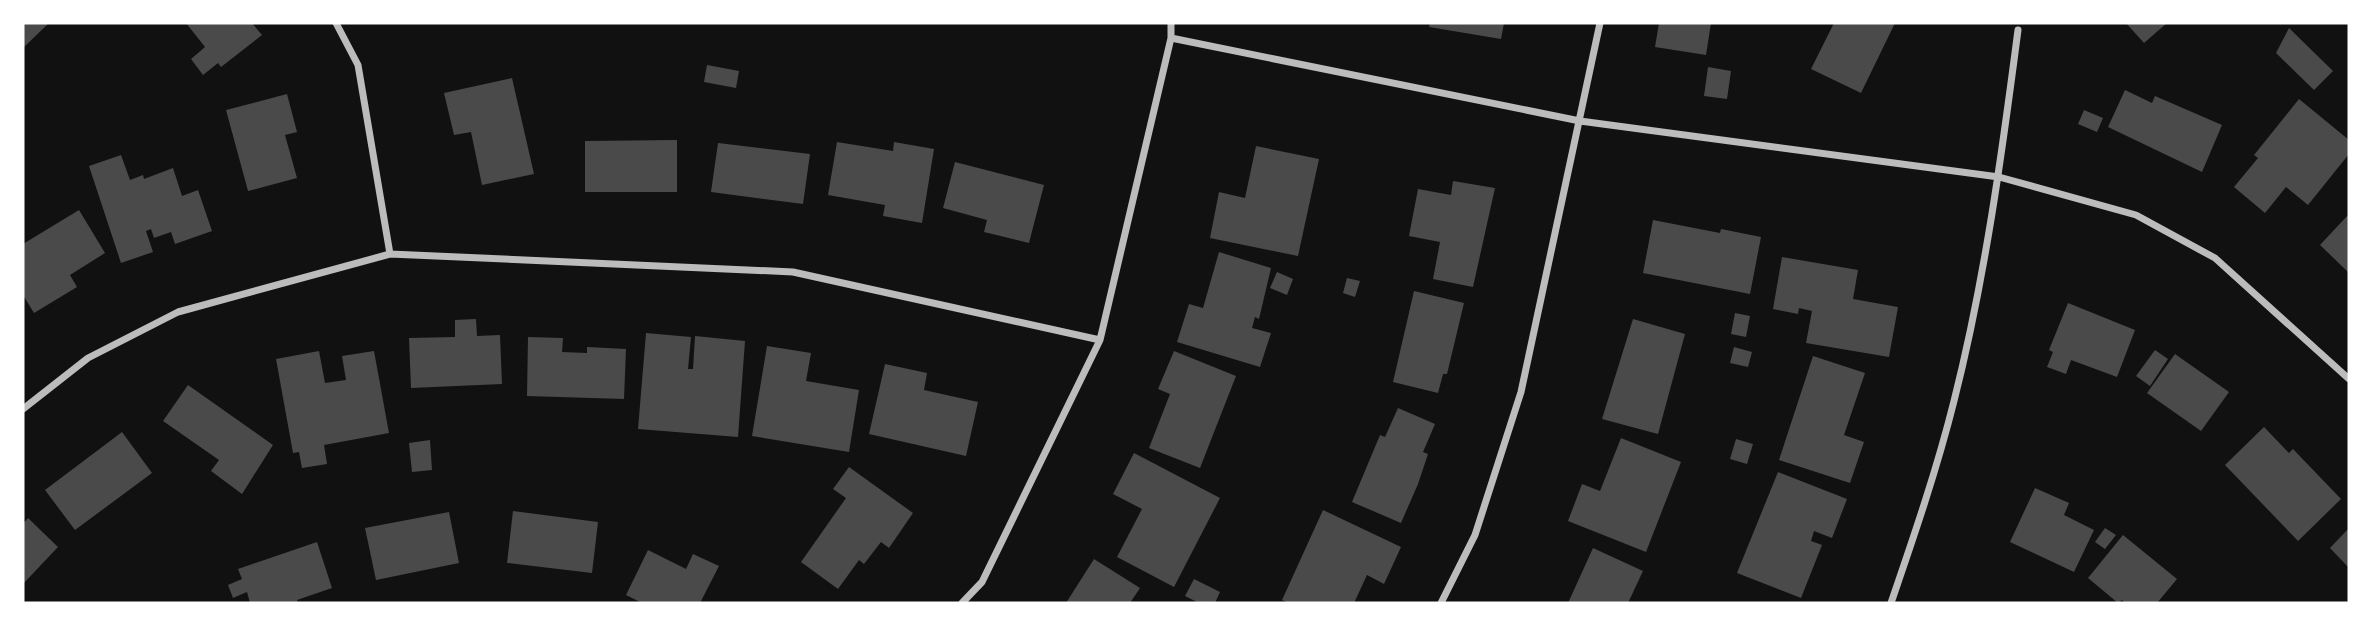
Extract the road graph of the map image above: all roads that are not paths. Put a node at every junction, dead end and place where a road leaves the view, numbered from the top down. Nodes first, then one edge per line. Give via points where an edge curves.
1 (336, 23) edge
2 (1171, 23) edge
3 (1600, 23) edge
4 (2018, 30) dead end
5 (1171, 38) junction
6 (1580, 121) junction
7 (1999, 177) junction
8 (390, 254) junction
9 (1100, 340) junction
10 (2349, 379) edge
11 (23, 409) edge
12 (962, 603) edge
13 (1441, 603) edge
14 (1891, 603) edge

1 - 8 street via 358,65
2 - 5 street
3 - 6 street
4 - 7 street
5 - 6 street
5 - 9 street
6 - 7 street
6 - 13 street via 1521,392 1475,535
7 - 10 street via 2136,215 2215,258
7 - 14 street via 1955,398
8 - 9 street via 793,272
8 - 11 street via 178,312 88,358
9 - 12 street via 982,582

